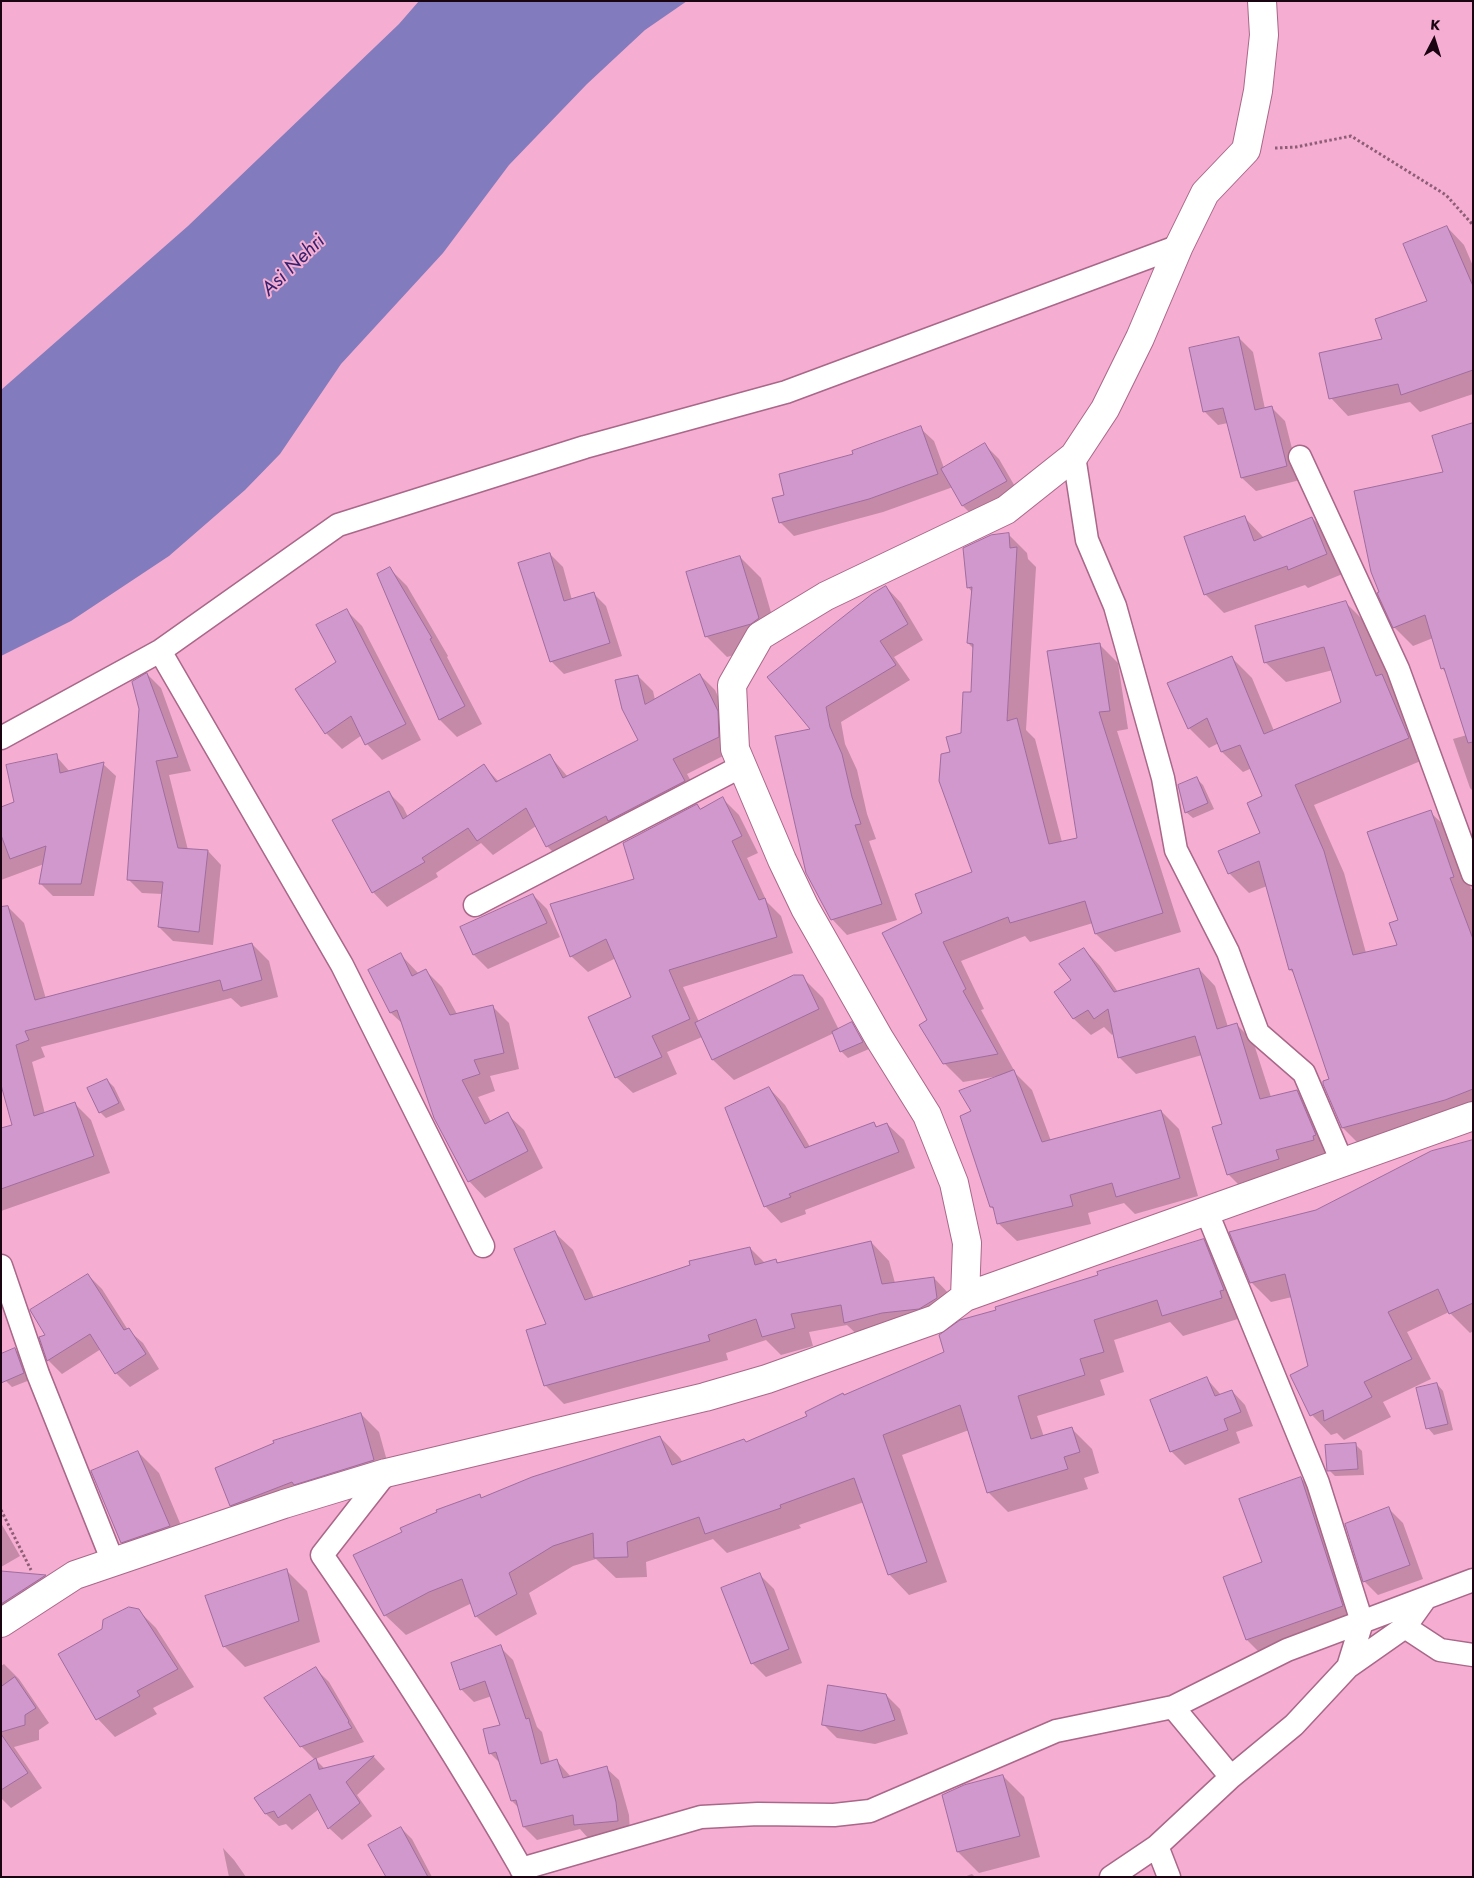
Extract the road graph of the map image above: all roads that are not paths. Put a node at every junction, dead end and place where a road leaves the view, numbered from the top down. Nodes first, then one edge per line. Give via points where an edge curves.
1 (1262, 1) edge
2 (1178, 246) junction
3 (1074, 456) junction
4 (1300, 457) dead end
5 (160, 651) junction
6 (1, 738) edge
7 (742, 766) junction
8 (1473, 874) edge
9 (475, 905) dead end
10 (1473, 1116) edge
11 (1342, 1162) junction
12 (1206, 1210) junction
13 (483, 1246) dead end
14 (1, 1266) edge
15 (965, 1297) junction
16 (386, 1473) junction
17 (114, 1562) junction
18 (1473, 1580) edge
19 (1425, 1599) junction
20 (1362, 1622) junction
21 (1, 1623) edge
22 (1404, 1627) junction
23 (1473, 1655) edge
24 (1348, 1667) junction
25 (1173, 1707) junction
26 (1231, 1777) junction
27 (1157, 1846) junction
28 (524, 1873) edge
29 (1111, 1877) edge
30 (1169, 1877) edge

1 - 2 street via 1264,35 1258,91 1246,150 1205,193
2 - 3 street via 1114,391
2 - 5 street via 786,392 585,447 338,525
3 - 7 street via 1006,510 826,596 760,636 732,685 735,749
3 - 11 street via 1087,540 1118,616 1163,778 1176,850 1228,952 1258,1033 1304,1073
4 - 8 street via 1398,669
5 - 6 street
5 - 13 street via 342,965
7 - 9 street
7 - 15 street via 805,908 878,1038 927,1115 954,1184 967,1243
10 - 11 street
11 - 12 street
12 - 15 street
12 - 20 street via 1318,1483
14 - 17 street via 38,1374
15 - 16 street via 936,1319 766,1379 705,1397
16 - 17 street
16 - 28 street via 322,1555 441,1732
17 - 21 street via 74,1575
18 - 19 street
19 - 20 street
19 - 22 street
20 - 24 street
20 - 25 street via 1286,1650
22 - 23 street via 1440,1650
22 - 24 street
24 - 26 street via 1294,1725
25 - 26 street
25 - 28 street via 1056,1731 870,1811 834,1815 701,1817
26 - 27 street
27 - 29 street
27 - 30 street

